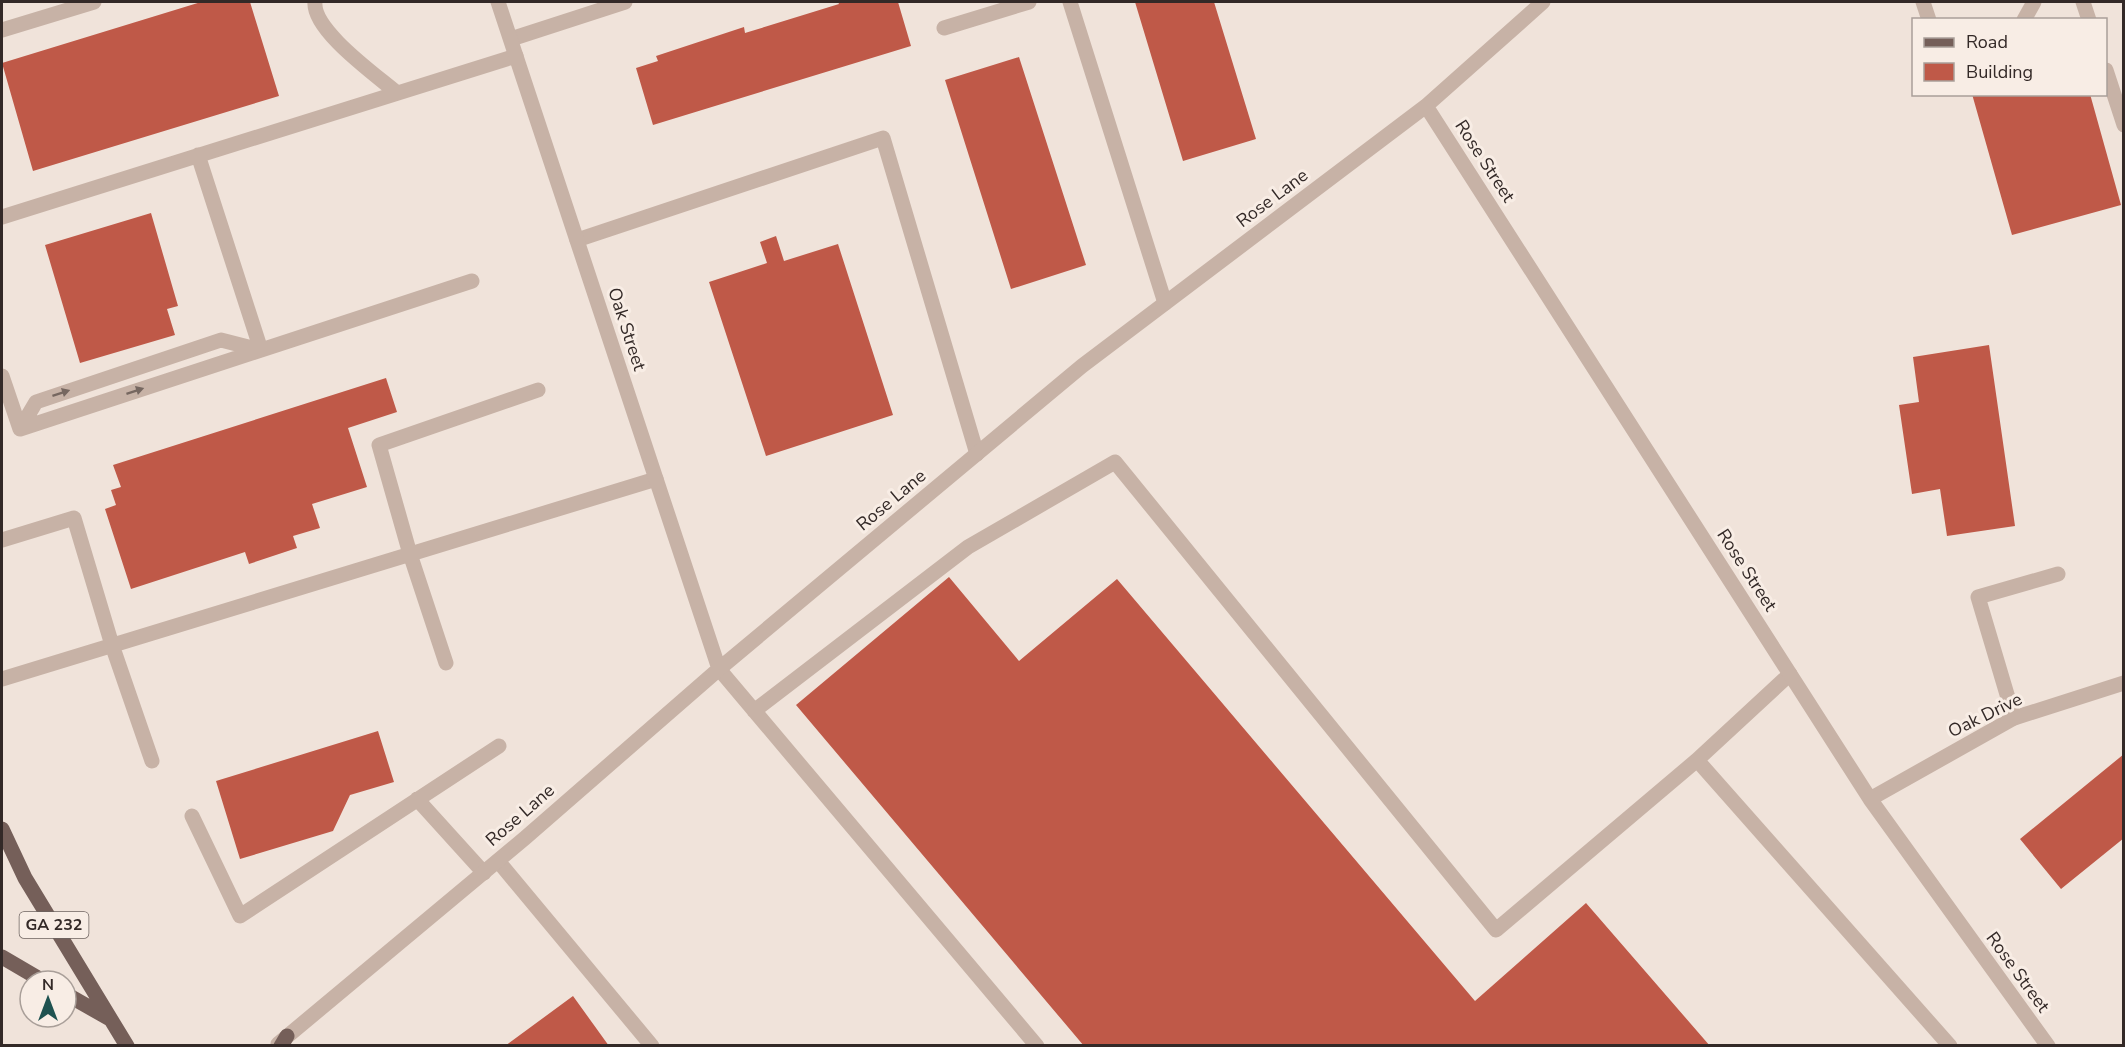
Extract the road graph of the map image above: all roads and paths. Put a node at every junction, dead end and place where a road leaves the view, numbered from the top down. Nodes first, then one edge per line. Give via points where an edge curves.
1 (94, 2) edge
2 (315, 2) edge
3 (498, 2) edge
4 (625, 2) edge
5 (1029, 2) edge
6 (1070, 2) edge
7 (1543, 2) edge
8 (1923, 2) edge
9 (2034, 2) edge
10 (2083, 2) edge
11 (1928, 18) edge
12 (2025, 18) edge
13 (2088, 18) edge
14 (944, 28) dead end
15 (2, 30) edge
16 (511, 39) junction
17 (516, 56) junction
18 (2107, 73) edge
19 (397, 93) junction
20 (1426, 106) junction
21 (2124, 125) edge
22 (198, 155) junction
23 (2, 217) edge
24 (577, 240) junction
25 (472, 281) dead end
26 (1165, 303) junction
27 (261, 350) junction
28 (2, 376) edge
29 (538, 390) dead end
30 (20, 429) junction
31 (977, 453) junction
32 (656, 479) junction
33 (2, 540) edge
34 (410, 554) junction
35 (2058, 574) dead end
36 (112, 645) junction
37 (446, 663) dead end
38 (719, 669) junction
39 (1790, 674) junction
40 (2, 679) edge
41 (2124, 683) edge
42 (754, 711) junction
43 (2014, 718) junction
44 (499, 746) dead end
45 (1697, 760) junction
46 (152, 761) dead end
47 (417, 799) junction
48 (1870, 799) junction
49 (192, 816) dead end
50 (2, 829) edge
51 (498, 861) junction
52 (484, 873) junction
53 (2, 957) edge
54 (22, 969) edge
55 (78, 1001) edge
56 (111, 1020) junction
57 (282, 1042) edge
58 (127, 1046) edge
59 (652, 1046) edge
60 (1037, 1046) edge
61 (1950, 1046) edge
62 (2048, 1046) edge

1 - 15 street
2 - 19 street via 331,36
3 - 16 street, Oak Street
4 - 16 street
5 - 14 street
6 - 26 street
7 - 20 street, Rose Lane
8 - 11 street
9 - 12 street
10 - 13 street
16 - 17 street, Oak Street
17 - 19 street
17 - 24 street, Oak Street
18 - 21 street
19 - 22 street
20 - 26 street, Rose Lane
20 - 39 street, Rose Street
22 - 23 street
22 - 27 street
24 - 31 street via 883,138
24 - 32 street, Oak Street
25 - 27 street
26 - 31 street, Rose Lane
30 -> 27 street
30 -> 27 street via 36,402 221,340
28 - 30 street
29 - 34 street via 379,445
31 - 38 street, Rose Lane
32 - 34 street
32 - 38 street, Oak Street
33 - 36 street via 74,518
34 - 36 street
34 - 37 street
35 - 43 street via 1978,597
36 - 40 street
36 - 46 street
38 - 42 street
38 - 51 street, Rose Lane
39 - 45 street
39 - 48 street, Rose Street
41 - 43 street, Oak Drive
42 - 45 street via 968,547 1115,462 1496,930
42 - 60 street
43 - 48 street, Oak Drive
44 - 47 street
45 - 61 street
47 - 49 street via 240,916
47 - 52 street
48 - 62 street, Rose Street
50 - 56 main road, GA 232 via 26,878
51 - 52 street, Rose Lane
51 - 59 street
52 - 57 street, Rose Lane
53 - 54 main road
55 - 56 main road
56 - 58 main road, GA 232

